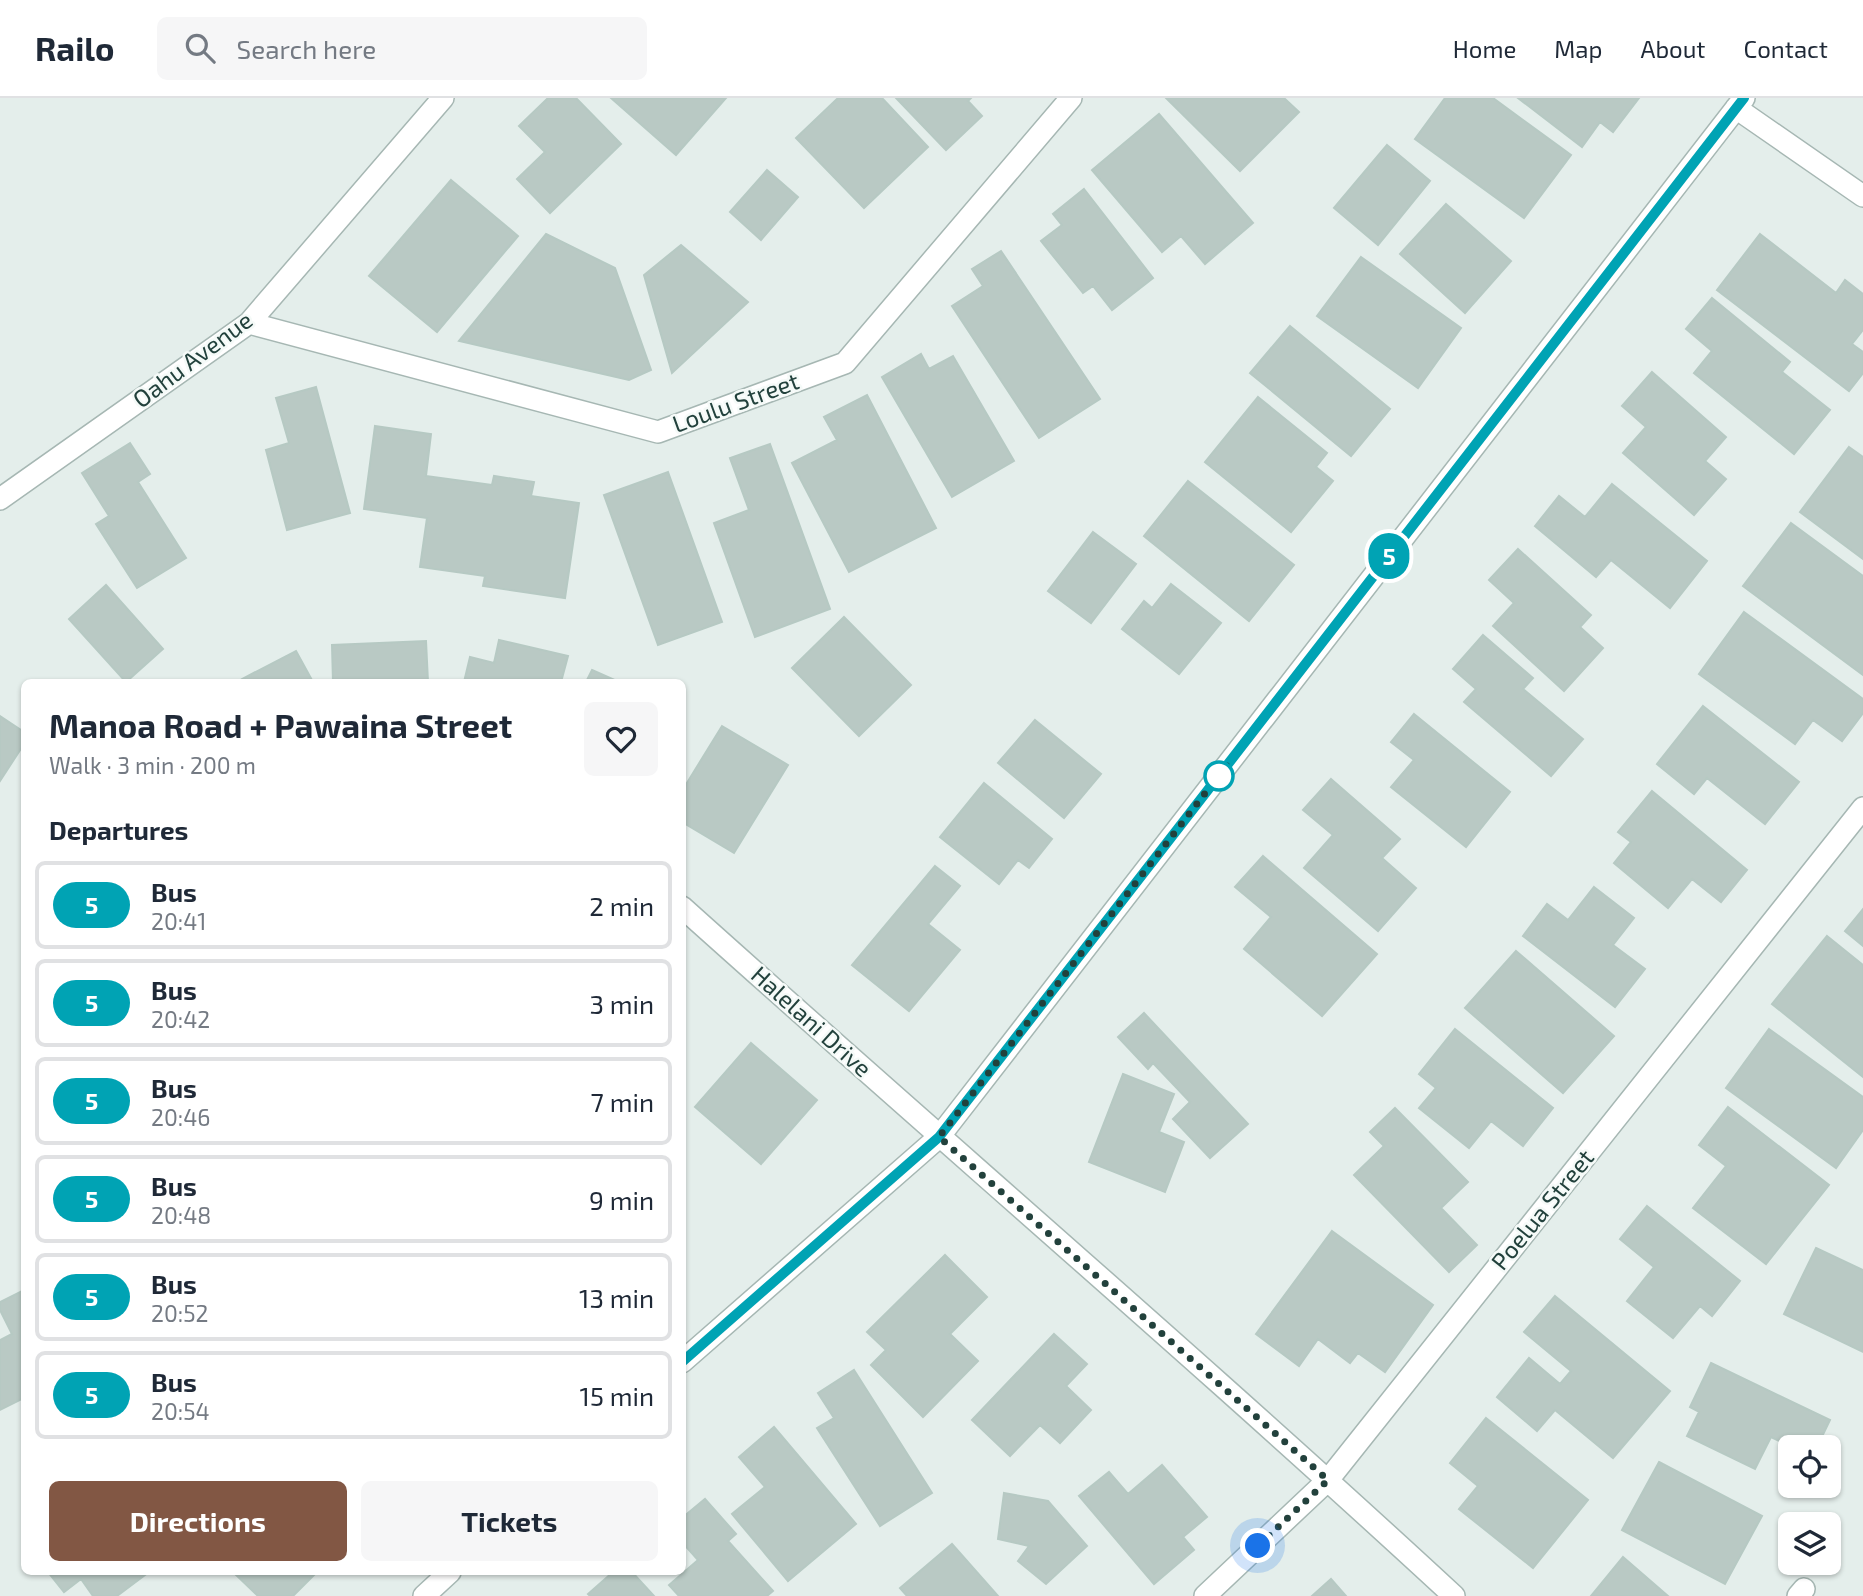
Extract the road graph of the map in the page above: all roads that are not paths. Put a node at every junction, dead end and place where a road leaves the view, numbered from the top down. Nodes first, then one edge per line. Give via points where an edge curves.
1 (443, 98) edge
2 (1071, 98) edge
3 (1740, 103) edge
4 (1863, 197) edge
5 (249, 323) junction
6 (0, 499) edge
7 (1863, 808) edge
8 (686, 911) edge
9 (939, 1137) junction
10 (686, 1358) edge
11 (1328, 1480) junction
12 (447, 1575) edge
13 (424, 1596) edge
14 (1205, 1596) edge
15 (1454, 1596) edge

1 - 5 street, Oahu Avenue
2 - 5 street, Loulu Street via 845,363 658,432
3 - 4 street
3 - 9 street
5 - 6 street, Oahu Avenue
7 - 11 street, Poelua Street
8 - 9 street, Halelani Drive
9 - 10 street
9 - 11 street, Halelani Drive
11 - 14 street, Poelua Street
11 - 15 street, Halelani Drive
12 - 13 street

